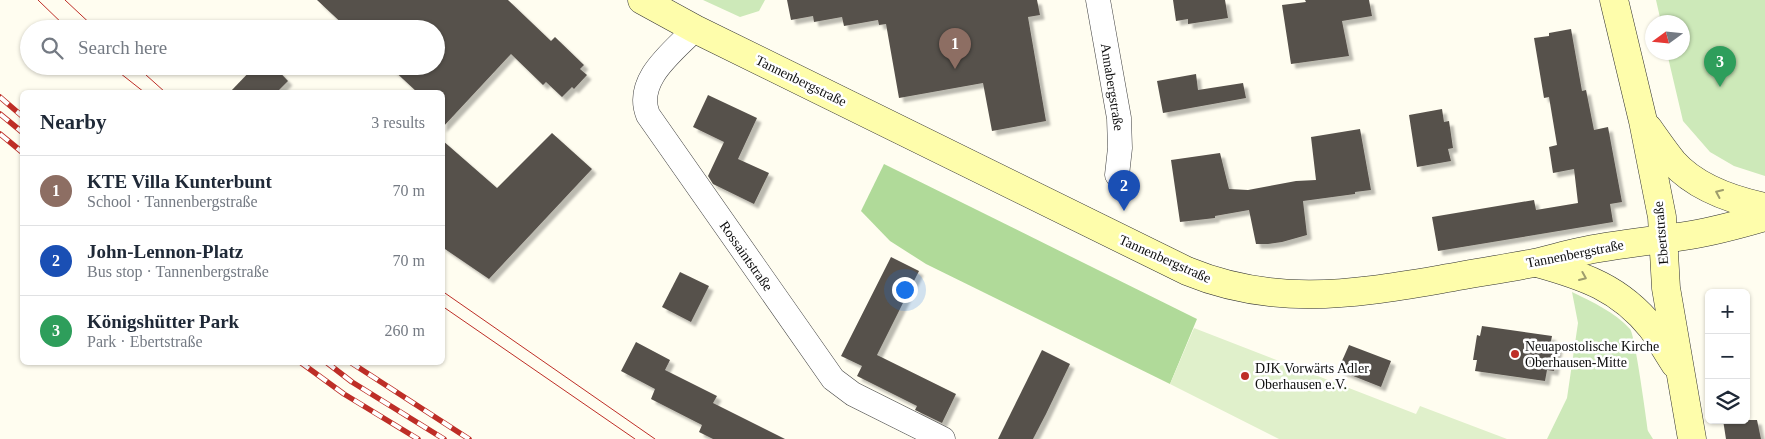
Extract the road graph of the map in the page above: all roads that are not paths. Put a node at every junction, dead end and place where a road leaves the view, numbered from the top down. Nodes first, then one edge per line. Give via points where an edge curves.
1 (642, 0) edge
2 (1098, 0) edge
3 (1614, 0) edge
4 (695, 29) junction
5 (1643, 121) junction
6 (1117, 175) dead end
7 (1765, 207) edge
8 (1765, 217) edge
9 (1665, 239) junction
10 (1536, 262) junction
11 (1681, 373) junction
12 (943, 439) edge
13 (1692, 439) edge

1 - 4 street, Tannenbergstraße
2 - 6 street, Annabergstraße via 1119,118
3 - 5 street, Ebertstraße
4 - 10 street, Tannenbergstraße via 1204,278 1270,292 1320,295 1417,283
4 - 12 street, Rossaintstraße via 648,82 645,102 648,116 833,379 853,394
7 -> 5 street via 1728,197 1694,180 1674,162
5 - 9 street, Ebertstraße
8 - 9 street, Tannenbergstraße
9 - 10 street, Tannenbergstraße
9 - 11 street, Ebertstraße via 1666,288
10 -> 11 street via 1578,275 1618,296 1652,329
11 - 13 street, Ebertstraße

